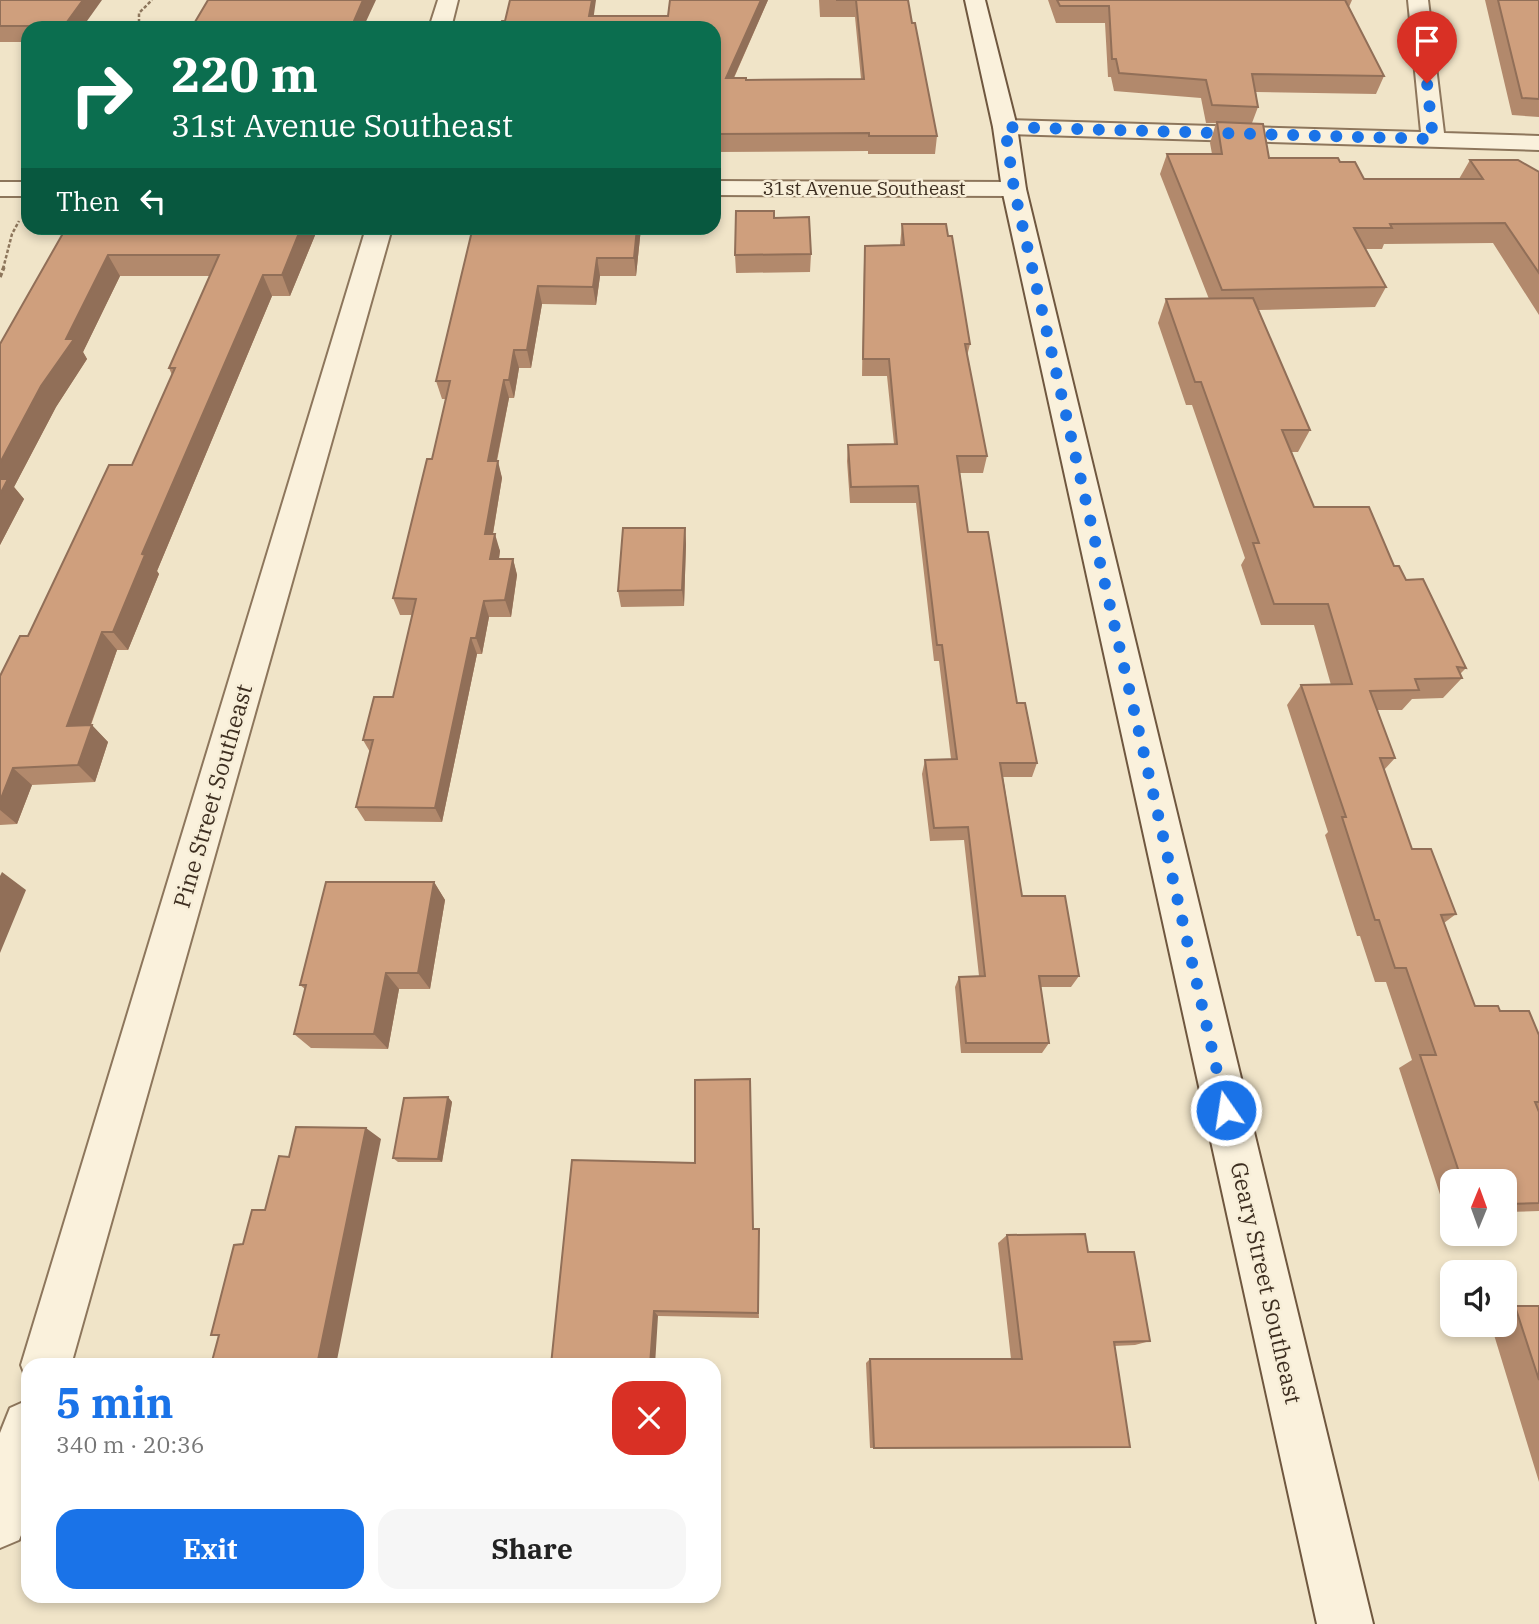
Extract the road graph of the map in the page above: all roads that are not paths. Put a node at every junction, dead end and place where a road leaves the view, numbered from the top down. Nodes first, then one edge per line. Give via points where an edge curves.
1 (448, 0) edge
2 (975, 0) edge
3 (1418, 0) edge
4 (442, 21) edge
5 (1005, 127) junction
6 (1433, 139) junction
7 (1539, 143) edge
8 (721, 188) edge
9 (0, 189) edge
10 (21, 189) edge
11 (1014, 189) junction
12 (377, 235) edge
13 (48, 1358) edge
14 (21, 1450) edge
15 (0, 1521) edge
16 (1345, 1624) edge

1 - 4 street
2 - 5 street, Geary Street Southeast
3 - 6 street
5 - 6 street
5 - 11 street, Geary Street Southeast
6 - 7 street
8 - 11 street, 31st Avenue Southeast
9 - 10 street
11 - 16 street, Geary Street Southeast
12 - 13 street, Pine Street Southeast
14 - 15 street

